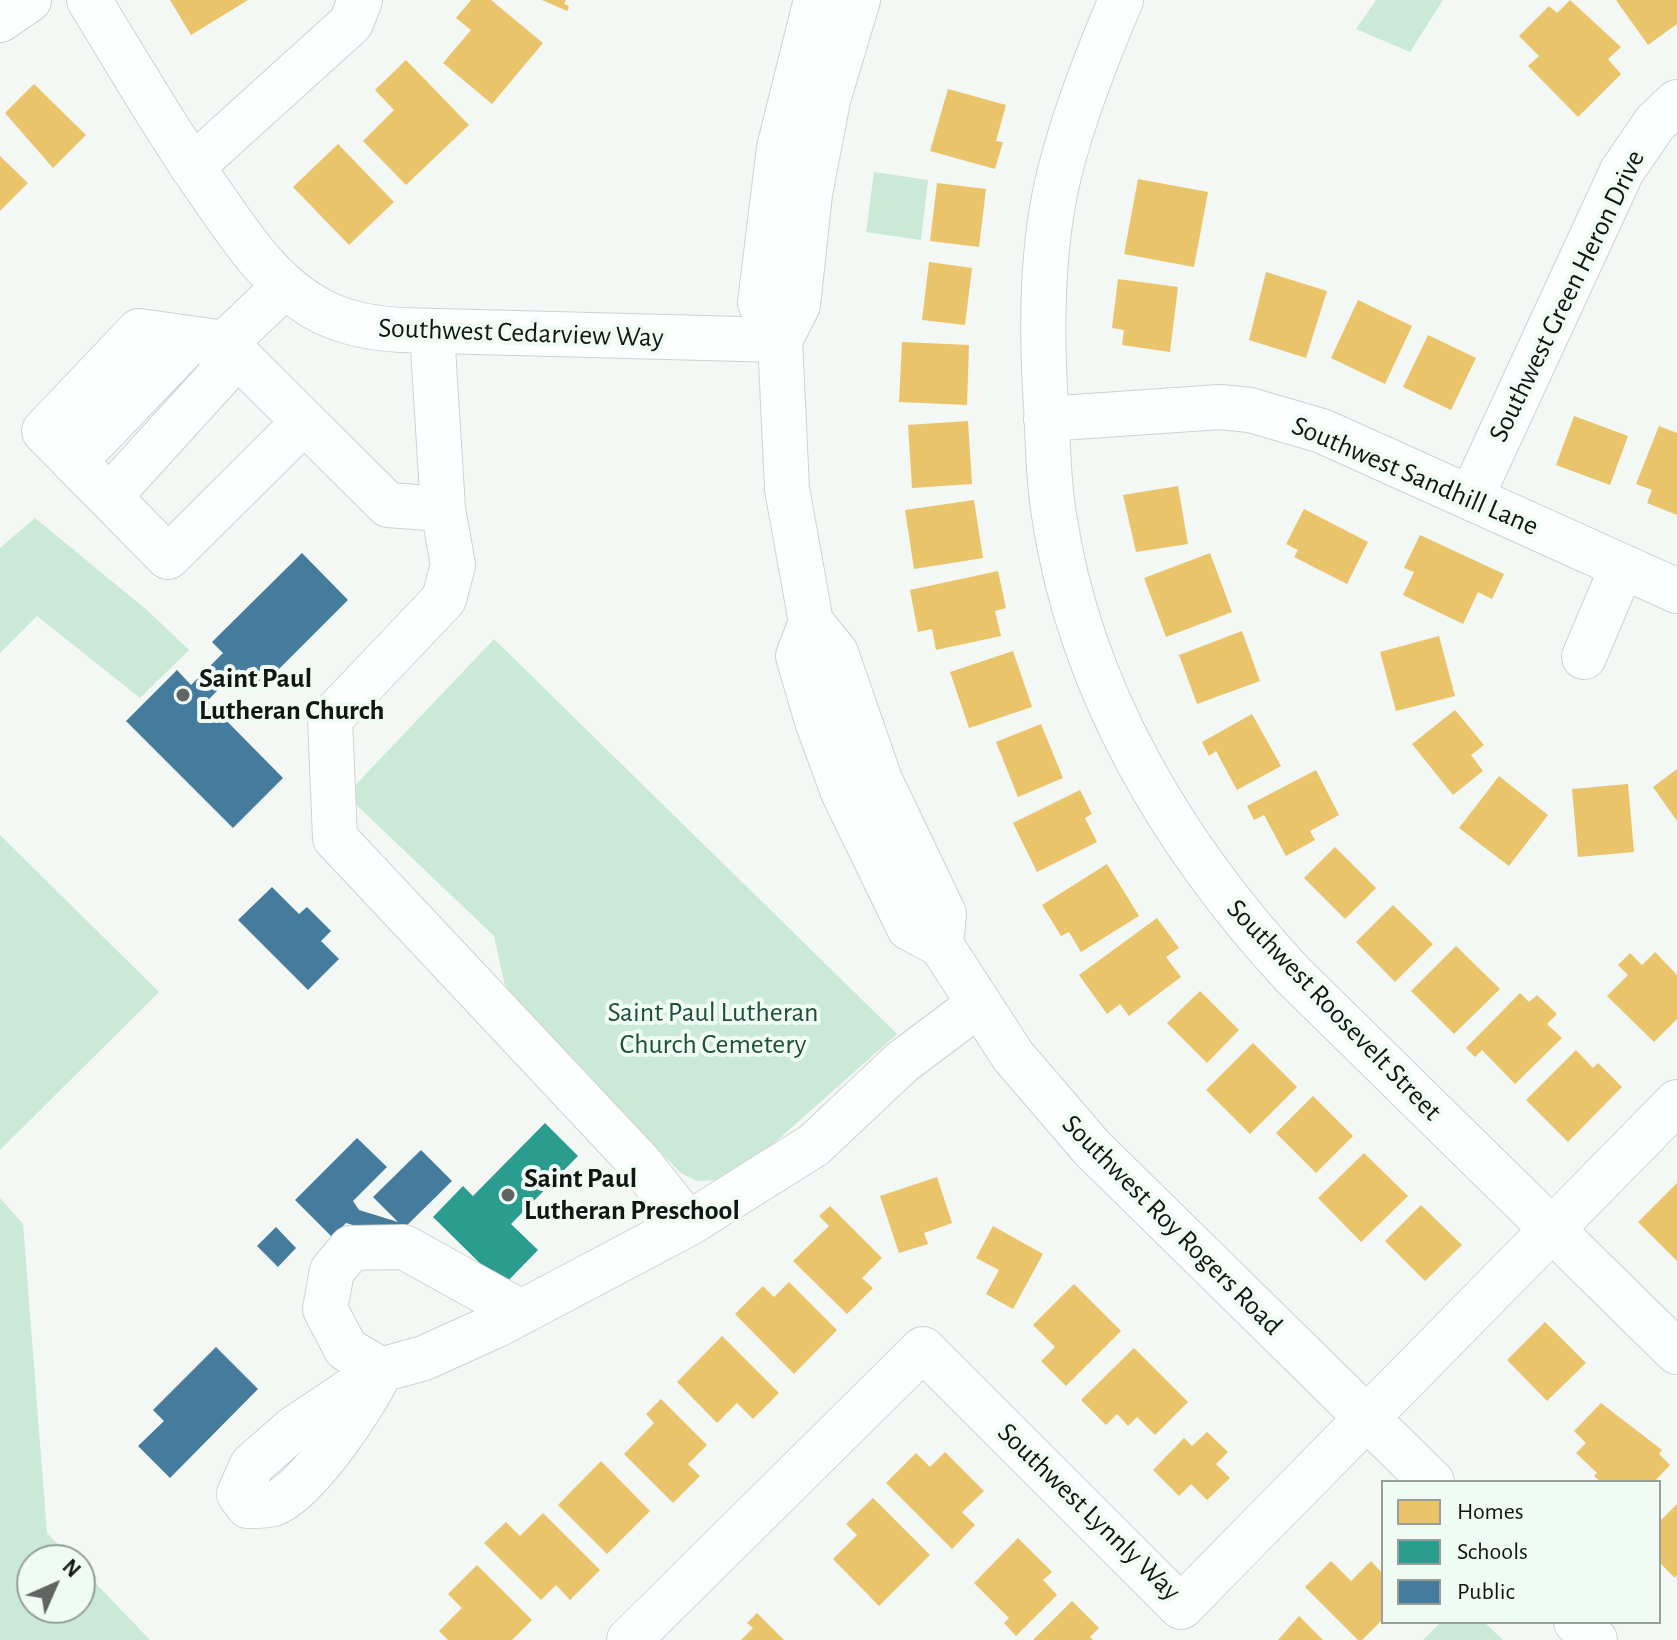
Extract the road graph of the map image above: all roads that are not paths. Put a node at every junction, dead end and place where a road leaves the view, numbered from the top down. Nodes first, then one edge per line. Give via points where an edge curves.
1 (29, 0) edge
2 (89, 0) edge
3 (360, 0) edge
4 (816, 0) edge
5 (858, 0) edge
6 (1121, 0) edge
7 (0, 20) edge
8 (1677, 102) edge
9 (192, 167) junction
10 (285, 286) junction
11 (432, 332) junction
12 (780, 340) junction
13 (208, 342) junction
14 (1046, 419) junction
15 (303, 423) junction
16 (109, 497) junction
17 (1471, 498) junction
18 (443, 509) junction
19 (1622, 567) junction
20 (1677, 591) edge
21 (1584, 657) dead end
22 (978, 1005) junction
23 (1677, 1102) edge
24 (688, 1224) junction
25 (1550, 1229) junction
26 (521, 1312) junction
27 (1677, 1352) edge
28 (1366, 1418) junction
29 (1430, 1480) edge
30 (1578, 1624) edge
31 (629, 1640) edge
32 (1595, 1640) edge

1 - 7 street
2 - 9 street, Southwest Cedarview Way
3 - 9 street via 351,23
4 - 12 street, Southwest Roy Rogers Road via 779,148 767,228 760,303
5 - 12 street, Southwest Roy Rogers Road via 828,100 798,305
6 - 14 street, Southwest Roosevelt Street via 1084,90 1059,174 1043,313
8 - 17 street, Southwest Green Heron Drive via 1655,123 1622,171
9 - 10 street, Southwest Cedarview Way via 259,261
10 - 11 street, Southwest Cedarview Way via 313,307 349,323
10 - 13 street
11 - 12 street, Southwest Cedarview Way
11 - 18 street
12 - 22 street, Southwest Roy Rogers Road via 787,489 811,622 798,656 843,792 909,928 941,945
13 - 15 street
13 - 16 street via 220,375
13 - 16 street via 74,462
14 - 17 street, Southwest Sandhill Lane via 1220,407 1250,410 1322,431
14 - 25 street, Southwest Roosevelt Street via 1053,513 1079,619 1139,766 1186,845 1244,923 1293,975
15 - 16 street via 168,557
15 - 18 street via 388,505
17 - 19 street, Southwest Sandhill Lane
18 - 24 street via 453,565 444,599 330,719 335,838 639,1162
19 - 20 street, Southwest Sandhill Lane
19 - 21 street
22 - 24 street via 882,1078 814,1145
22 - 28 street, Southwest Roy Rogers Road via 1013,1056 1092,1148
23 - 25 street, Southwest Lynnly Way
24 - 26 street
25 - 27 street, Southwest Roosevelt Street
25 - 28 street, Southwest Lynnly Way
26 - 26 street via 424,1358 381,1370 346,1349 325,1309 332,1271 351,1248 404,1247
28 - 29 street, Southwest Roy Rogers Road
28 - 31 street, Southwest Lynnly Way via 1181,1607 923,1349
30 - 32 street

